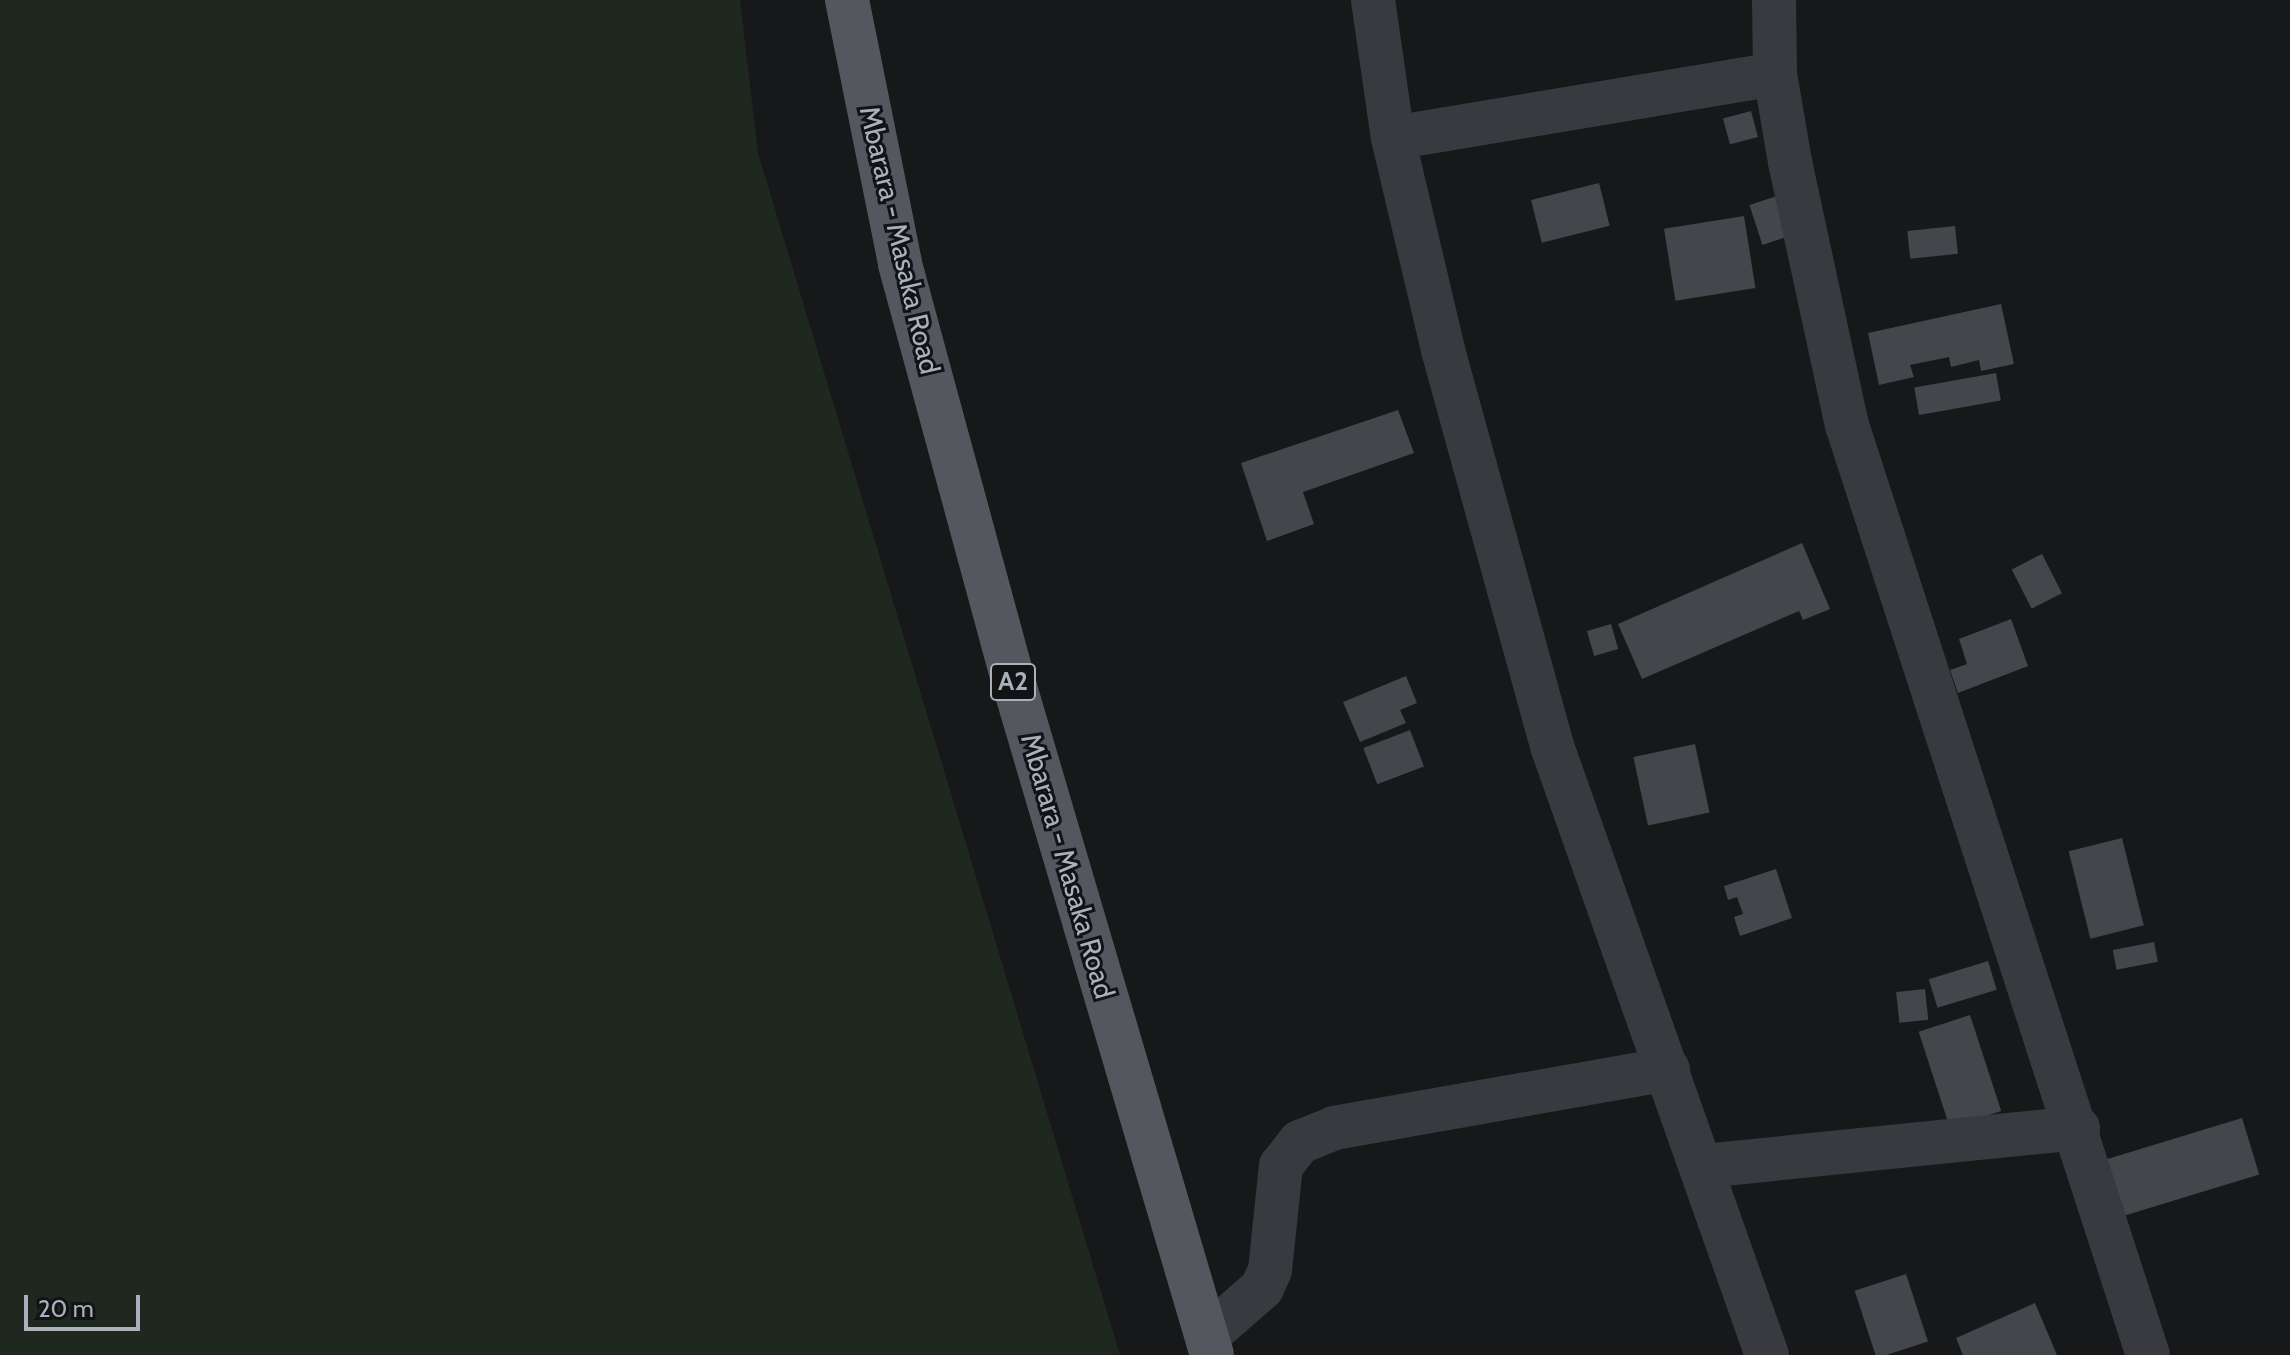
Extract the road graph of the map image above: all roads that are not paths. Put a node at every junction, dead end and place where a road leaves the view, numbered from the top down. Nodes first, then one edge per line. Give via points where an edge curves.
1 (847, 0) edge
2 (1373, 0) edge
3 (1774, 0) edge
4 (1775, 74) junction
5 (1393, 138) junction
6 (1668, 1069) junction
7 (2078, 1128) junction
8 (1704, 1166) junction
9 (1210, 1346) edge
10 (1767, 1355) edge
11 (2148, 1355) edge

1 - 9 main road, Mbarara - Masaka Road / A2 via 900,264 1015,687
2 - 5 street
3 - 4 street
4 - 5 street
4 - 7 street via 1847,425
5 - 6 street via 1443,350 1552,746
6 - 8 street
6 - 9 street via 1334,1128 1300,1142 1281,1166 1270,1270 1262,1288
7 - 8 street
7 - 11 street
8 - 10 street

